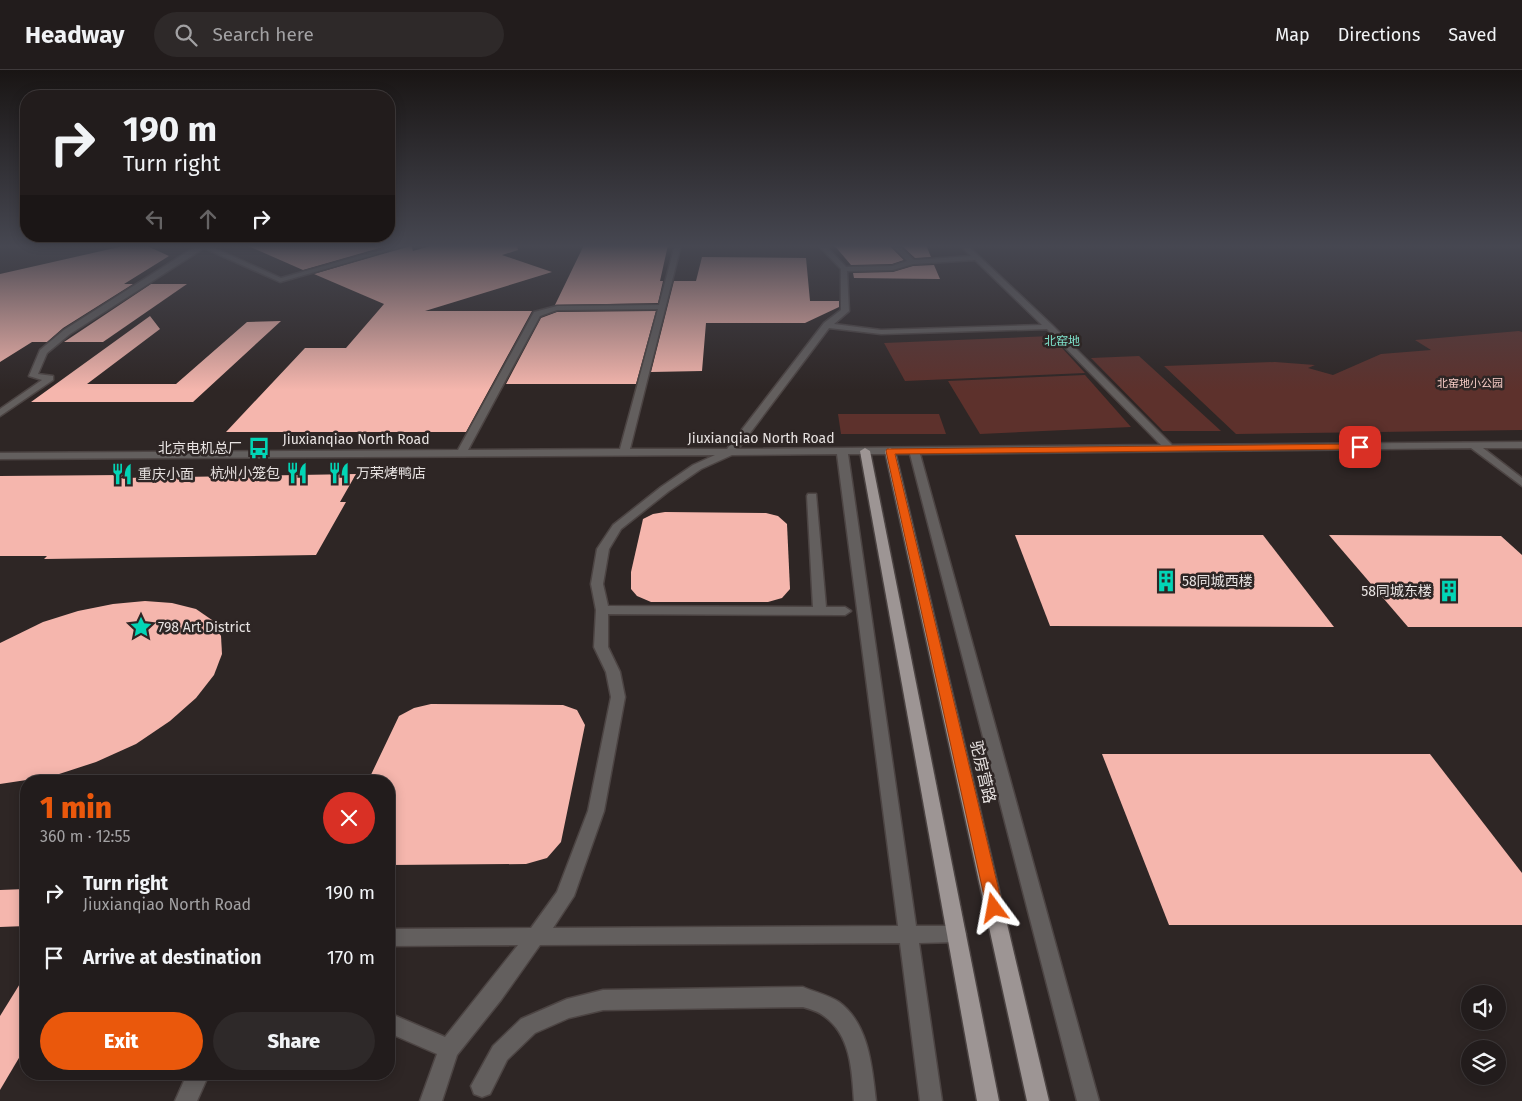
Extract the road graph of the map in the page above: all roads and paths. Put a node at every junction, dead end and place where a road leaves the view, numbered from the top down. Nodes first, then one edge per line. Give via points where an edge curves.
1 (128, 293) edge
2 (666, 293) edge
3 (845, 293) edge
4 (1014, 293) edge
5 (662, 307) junction
6 (827, 325) junction
7 (1049, 327) junction
8 (0, 412) edge
9 (1522, 445) edge
10 (1474, 446) junction
11 (1170, 449) junction
12 (890, 451) junction
13 (914, 451) junction
14 (462, 452) junction
15 (624, 452) junction
16 (730, 452) junction
17 (842, 452) junction
18 (865, 452) junction
19 (0, 456) edge
20 (1522, 483) edge
21 (812, 496) dead end
22 (602, 610) junction
23 (820, 611) junction
24 (845, 611) dead end
25 (957, 934) junction
26 (909, 935) junction
27 (533, 937) junction
28 (395, 938) edge
29 (395, 1026) edge
30 (449, 1049) junction
31 (195, 1080) edge
32 (482, 1086) dead end
33 (186, 1101) edge
34 (431, 1101) edge
35 (865, 1101) edge
36 (932, 1101) edge
37 (988, 1101) edge
38 (1038, 1101) edge
39 (1088, 1101) edge

1 - 8 street via 67,332 43,352 33,376 50,378
2 - 5 street
3 - 6 street via 845,311
4 - 7 street
5 - 14 street via 556,308 537,314
5 - 15 street
6 - 7 street via 881,332
6 - 16 street
7 - 11 street
9 - 10 street, Jiuxianqiao North Road
10 - 11 street, Jiuxianqiao North Road
10 - 20 street
11 - 13 street, Jiuxianqiao North Road
12 - 13 street, Jiuxianqiao North Road
12 - 18 street, Jiuxianqiao North Road
12 - 38 main road, 驼房营路
13 - 39 street
14 - 15 street, Jiuxianqiao North Road
14 - 19 street, Jiuxianqiao North Road
15 - 16 street, Jiuxianqiao North Road
16 - 17 street, Jiuxianqiao North Road
16 - 22 street via 697,467 617,527 603,549 597,584
17 - 18 street, Jiuxianqiao North Road
17 - 26 street
18 - 25 main road
21 - 23 street
22 - 23 street
22 - 27 street via 602,646 613,672 618,697 596,811 565,896
23 - 24 street
25 - 26 street
25 - 37 main road
26 - 27 street
26 - 36 street
27 - 28 street
27 - 30 street
29 - 30 street
30 - 34 street
31 - 33 street
32 - 35 street via 500,1053 528,1026 567,1009 603,1000 804,998 832,1009 846,1025 861,1058

